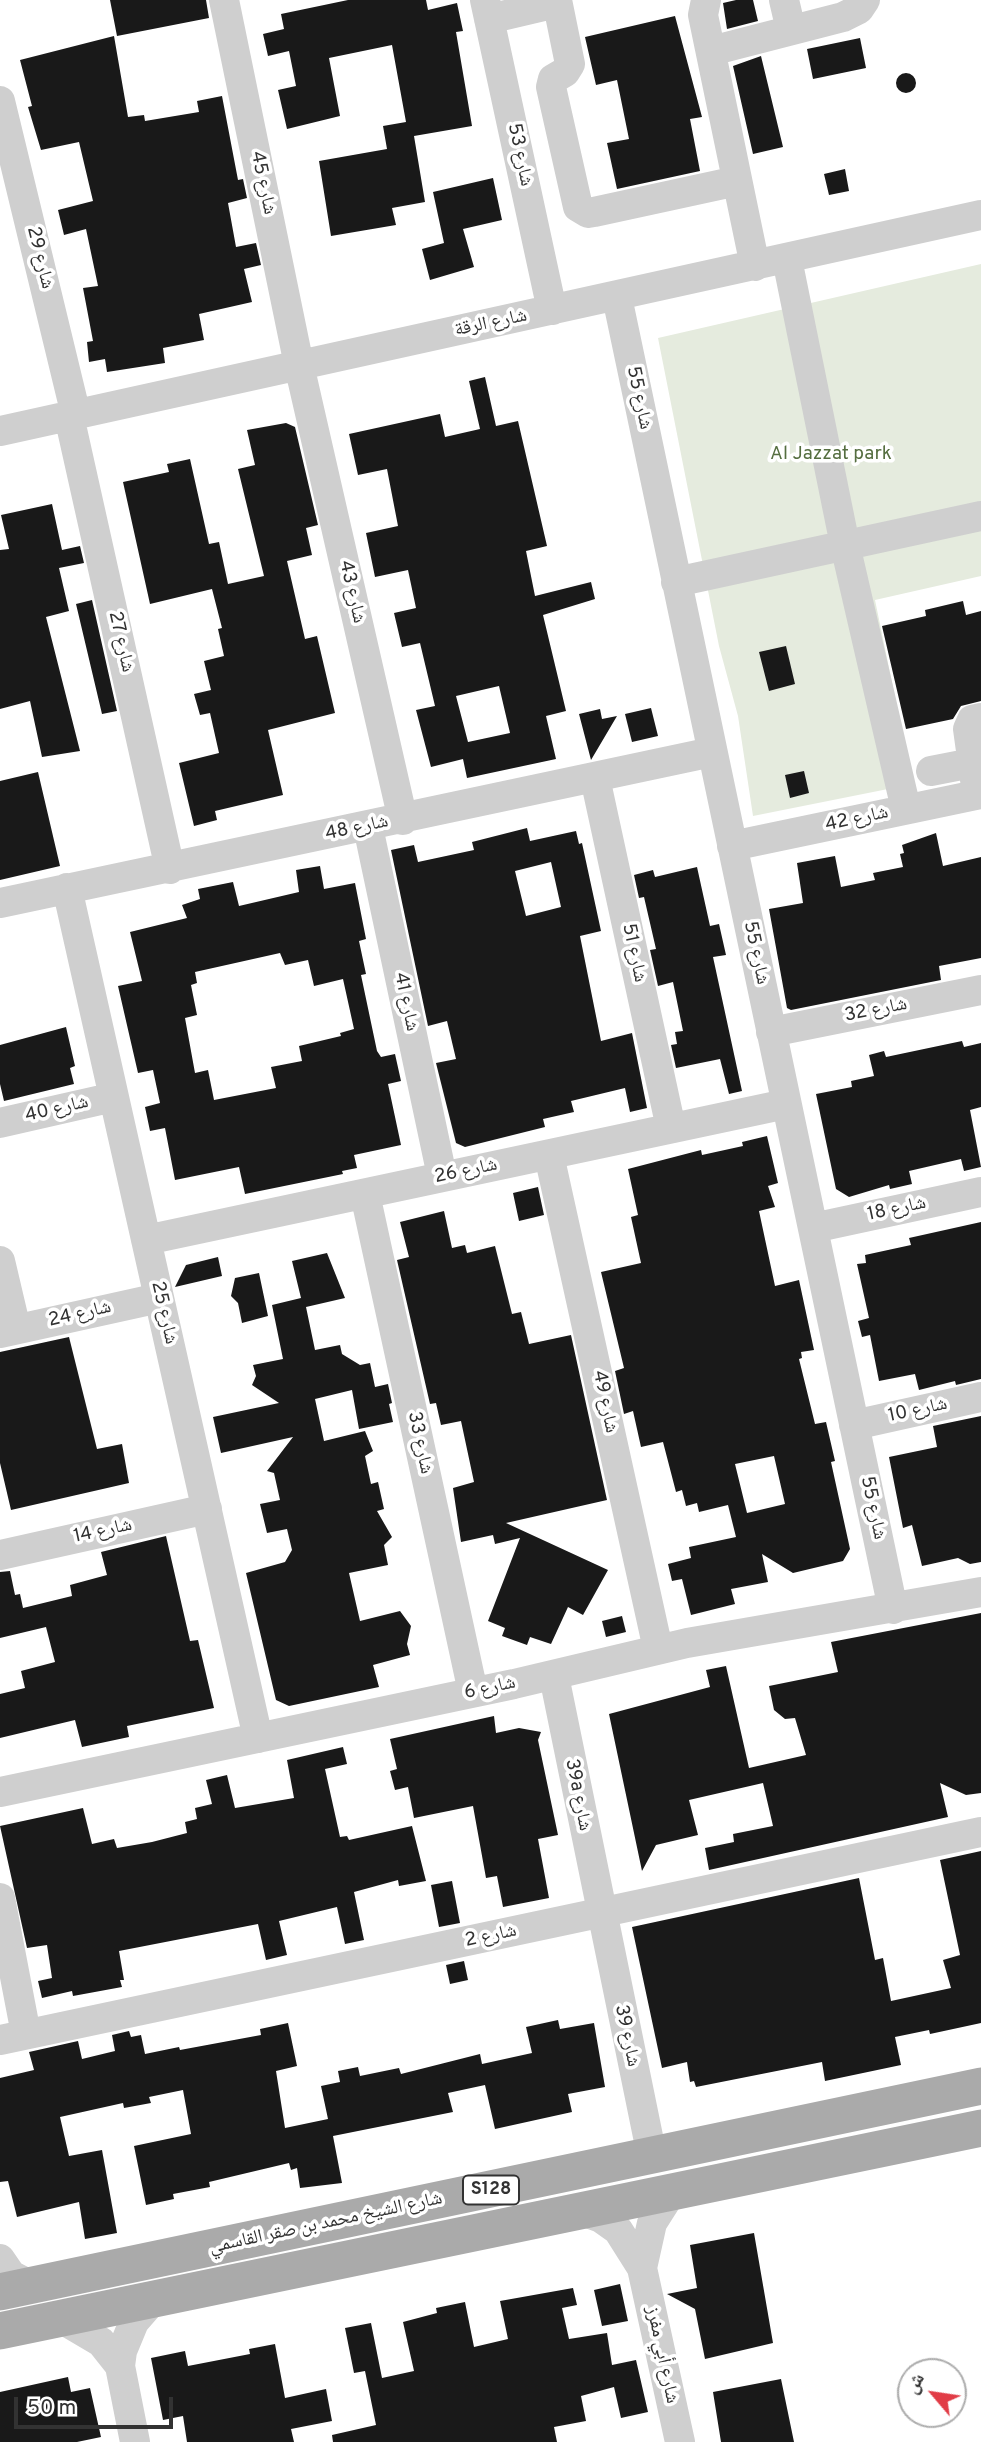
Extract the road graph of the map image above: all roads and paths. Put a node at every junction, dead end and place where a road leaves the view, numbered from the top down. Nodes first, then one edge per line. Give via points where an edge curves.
1 (224, 0) edge
2 (706, 0) edge
3 (784, 0) edge
4 (865, 0) edge
5 (557, 2) edge
6 (487, 9) edge
7 (791, 30) junction
8 (711, 51) junction
9 (0, 101) edge
10 (737, 181) junction
11 (981, 215) edge
12 (787, 259) junction
13 (755, 266) junction
14 (617, 297) junction
15 (552, 310) junction
16 (299, 365) junction
17 (73, 415) junction
18 (0, 431) edge
19 (981, 516) edge
20 (845, 545) junction
21 (676, 582) junction
22 (981, 718) edge
23 (712, 752) junction
24 (972, 763) junction
25 (931, 771) dead end
26 (595, 778) junction
27 (979, 794) edge
28 (906, 809) junction
29 (402, 820) junction
30 (368, 827) junction
31 (732, 846) junction
32 (170, 869) junction
33 (67, 888) junction
34 (0, 903) edge
35 (981, 990) edge
36 (771, 1032) junction
37 (114, 1097) junction
38 (786, 1104) junction
39 (0, 1122) edge
40 (671, 1128) junction
41 (549, 1155) junction
42 (442, 1176) junction
43 (981, 1192) edge
44 (365, 1194) junction
45 (813, 1228) junction
46 (146, 1240) junction
47 (0, 1261) edge
48 (159, 1298) junction
49 (8, 1331) edge
50 (981, 1397) edge
51 (854, 1425) junction
52 (207, 1509) junction
53 (0, 1555) edge
54 (981, 1592) edge
55 (893, 1609) junction
56 (658, 1649) junction
57 (554, 1676) junction
58 (473, 1692) junction
59 (258, 1738) junction
60 (0, 1792) edge
61 (981, 1832) edge
62 (0, 1898) edge
63 (601, 1915) junction
64 (13, 2037) edge
65 (981, 2086) edge
66 (981, 2127) edge
67 (652, 2157) junction
68 (671, 2193) junction
69 (582, 2211) junction
70 (287, 2233) junction
71 (0, 2259) edge
72 (642, 2268) junction
73 (253, 2279) junction
74 (15, 2289) edge
75 (154, 2299) junction
76 (62, 2319) junction
77 (0, 2331) edge
78 (120, 2366) junction
79 (135, 2442) edge
80 (680, 2442) edge

1 - 16 street, شارع 45
2 - 8 street via 703,15
3 - 7 street
4 - 7 street via 852,14
5 - 6 street
5 - 10 street via 570,64 553,79 551,87 575,201 582,211
6 - 15 street, شارع 53
7 - 8 street
8 - 10 street
9 - 17 street, شارع 29
10 - 13 street
11 - 12 street, شارع الرقة
12 - 13 street, شارع الرقة
12 - 20 street
13 - 14 street, شارع الرقة
14 - 15 street, شارع الرقة
14 - 21 street, شارع 55
15 - 16 street, شارع الرقة
16 - 17 street, شارع الرقة
16 - 29 street, شارع 43
17 - 18 street, شارع الرقة
17 - 32 street, شارع 27
19 - 20 street
20 - 21 street
20 - 28 street
21 - 23 street, شارع 55
22 - 24 street via 968,726
23 - 26 street, شارع 48
23 - 31 street, شارع 55
24 - 25 street
24 - 27 street
26 - 29 street, شارع 48
26 - 40 street, شارع 51
27 - 28 street, شارع 42
28 - 31 street, شارع 42
29 - 30 street, شارع 48
30 - 32 street, شارع 48
30 - 42 street, شارع 41
31 - 36 street, شارع 55
32 - 33 street, شارع 48
33 - 34 street, شارع 48
33 - 37 street, شارع 25
35 - 36 street, شارع 32
36 - 38 street, شارع 55
37 - 39 street, شارع 40
37 - 46 street, شارع 25
38 - 40 street, شارع 26
38 - 45 street, شارع 55
40 - 41 street, شارع 26
41 - 42 street, شارع 26
41 - 56 street, شارع 49
42 - 44 street, شارع 26
43 - 45 street, شارع 18
44 - 46 street, شارع 26
44 - 58 street, شارع 33
45 - 51 street, شارع 55
46 - 48 street, شارع 25
47 - 49 street
48 - 49 street, شارع 24
48 - 52 street, شارع 25
50 - 51 street, شارع 10
51 - 55 street, شارع 55
52 - 53 street, شارع 14
52 - 59 street, شارع 25
54 - 55 street, شارع 6
55 - 56 street, شارع 6
56 - 57 street, شارع 6
57 - 58 street, شارع 6
57 - 63 street, 39a شارع
58 - 59 street, شارع 6
59 - 60 street, شارع 6
61 - 63 street, شارع 2
62 - 64 street
63 - 64 street, شارع 2
63 - 67 street, شارع 39
65 - 67 main road, شارع الشيخ محمد بن صقر القاسمي / S128
66 - 68 main road, شارع الشيخ محمد بن صقر القاسمي / S128
67 - 70 main road, شارع الشيخ محمد بن صقر القاسمي / S128
68 - 69 main road, شارع الشيخ محمد بن صقر القاسمي / S128
68 - 72 street, شارع أبي مفرز via 652,2223
69 - 72 street, شارع أبي مفرز via 618,2231
69 - 73 main road, شارع الشيخ محمد بن صقر القاسمي / S128
70 - 73 main road via 267,2247
70 - 74 main road, شارع الشيخ محمد بن صقر القاسمي / S128
71 - 74 street
72 - 80 street, شارع أبي مفرز
73 - 75 main road, شارع الشيخ محمد بن صقر القاسمي / S128
75 - 76 main road, شارع الشيخ محمد بن صقر القاسمي / S128
75 - 78 street via 130,2329
76 - 77 main road, شارع الشيخ محمد بن صقر القاسمي / S128
76 - 78 street via 95,2337
78 - 79 street

